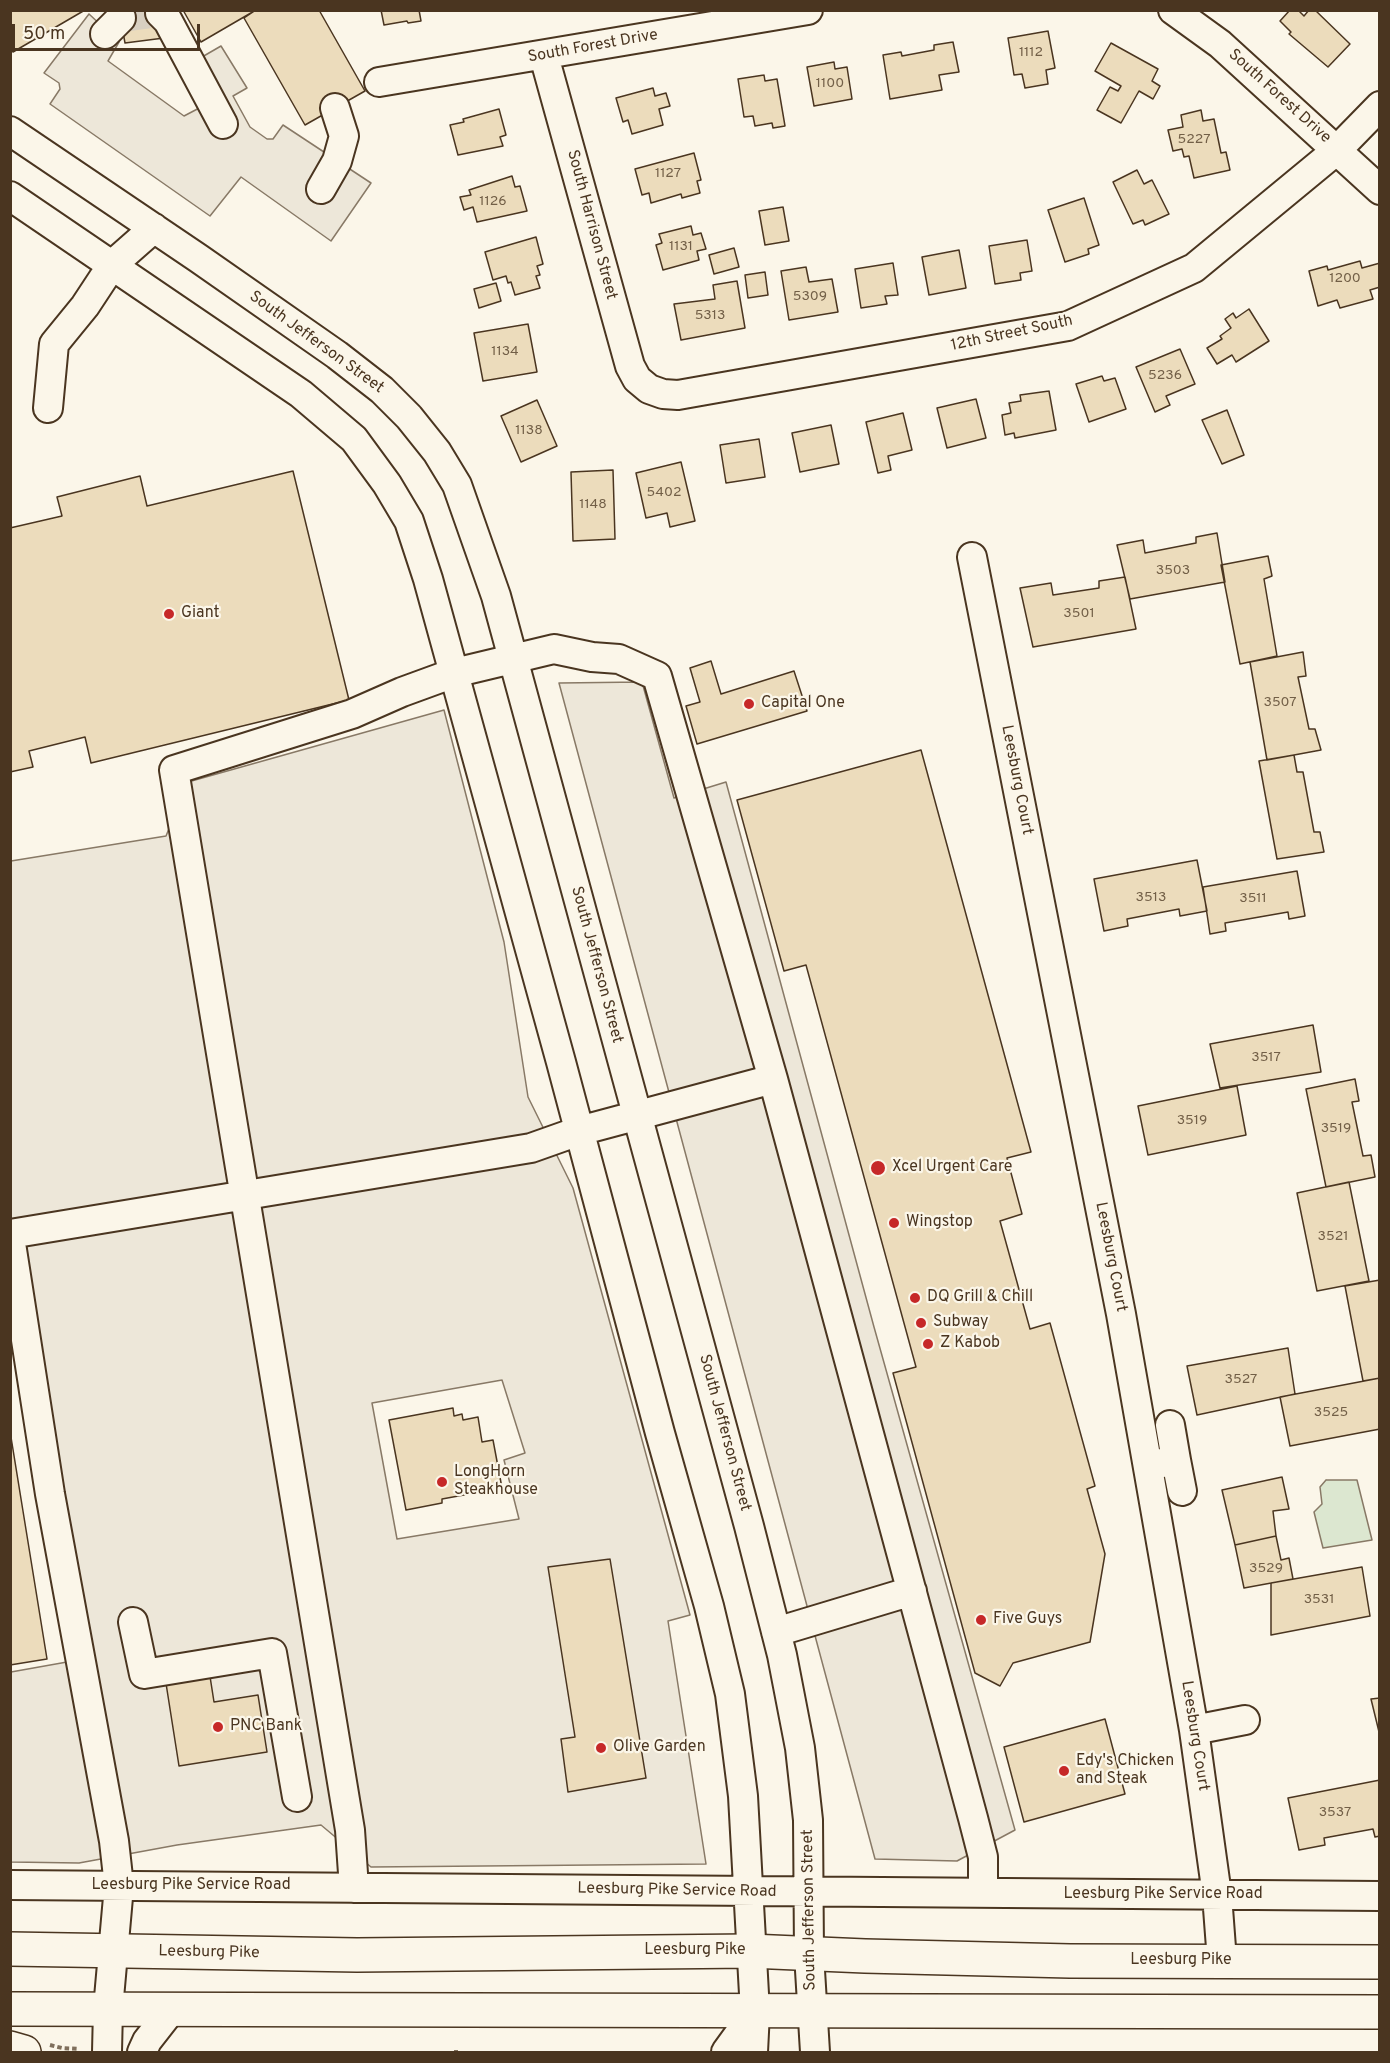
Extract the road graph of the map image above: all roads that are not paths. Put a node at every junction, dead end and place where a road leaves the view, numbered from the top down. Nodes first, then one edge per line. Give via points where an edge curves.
1 (808, 10) edge
2 (1173, 10) edge
3 (160, 13) dead end
4 (543, 56) junction
5 (379, 82) dead end
6 (1380, 106) edge
7 (335, 108) dead end
8 (224, 124) dead end
9 (10, 131) edge
10 (1337, 150) junction
11 (321, 189) dead end
12 (1380, 190) edge
13 (10, 196) edge
14 (154, 228) junction
15 (112, 265) junction
16 (649, 389) joint
17 (48, 408) dead end
18 (972, 557) dead end
19 (513, 658) junction
20 (454, 673) junction
21 (773, 1079) junction
22 (638, 1116) junction
23 (579, 1131) junction
24 (246, 1195) junction
25 (10, 1235) edge
26 (1170, 1425) dead end
27 (1176, 1460) junction
28 (1148, 1466) junction
29 (1182, 1491) dead end
30 (912, 1591) junction
31 (133, 1622) dead end
32 (776, 1632) junction
33 (1245, 1720) dead end
34 (1194, 1730) junction
35 (297, 1797) dead end
36 (10, 1885) edge
37 (119, 1886) junction
38 (354, 1888) junction
39 (748, 1891) junction
40 (809, 1892) junction
41 (983, 1893) junction
42 (1217, 1895) junction
43 (1380, 1896) edge
44 (10, 1949) edge
45 (750, 1951) junction
46 (113, 1952) junction
47 (810, 1954) junction
48 (1222, 1961) junction
49 (1380, 1962) edge
50 (10, 2008) edge
51 (108, 2009) junction
52 (172, 2009) junction
53 (755, 2012) junction
54 (812, 2012) junction
55 (1380, 2012) edge
56 (10, 2048) edge
57 (35, 2048) edge
58 (73, 2048) edge
59 (107, 2052) edge
60 (142, 2052) edge
61 (726, 2052) edge
62 (753, 2052) edge
63 (815, 2052) edge

1 - 4 street, South Forest Drive
2 - 10 street, South Forest Drive via 1220,44
3 - 8 street
4 - 5 street, South Forest Drive
4 - 16 street, South Harrison Street via 630,366
6 - 10 street, 12th Street South
7 - 11 street via 344,136 338,161
9 - 14 street, South Jefferson Street
10 - 12 street, South Forest Drive
10 - 16 street, 12th Street South via 1194,268 1068,326 678,395
13 - 15 street
14 - 15 street
14 - 19 street, South Jefferson Street via 337,355 409,417 457,485
15 - 17 street via 54,344
15 - 20 street via 301,394 354,439 409,521
18 - 28 street, Leesburg Court via 1013,722 1066,984 1129,1313
19 - 20 street
19 - 21 street via 554,649 619,658 657,676
19 - 22 street, South Jefferson Street
20 - 23 street
20 - 24 street via 352,714 174,770
21 - 22 street
21 - 30 street
22 - 23 street
22 - 32 street, South Jefferson Street
23 - 24 street via 531,1148
23 - 39 street via 730,1694 743,1796
24 - 25 street
24 - 38 street via 350,1830
25 - 37 street via 50,1494 109,1811
26 - 27 street
27 - 28 street
27 - 29 street
28 - 34 street, Leesburg Court
30 - 32 street
30 - 41 street via 983,1857
31 - 35 street via 144,1674 272,1653
32 - 40 street, South Jefferson Street via 800,1748 808,1820
33 - 34 street
34 - 42 street, Leesburg Court
36 - 37 street, Leesburg Pike Service Road
37 - 38 street, Leesburg Pike Service Road
37 - 46 street
38 - 39 street, Leesburg Pike Service Road
39 - 40 street, Leesburg Pike Service Road
39 - 45 street
40 - 41 street, Leesburg Pike Service Road
40 - 47 street, South Jefferson Street
41 - 42 street, Leesburg Pike Service Road
42 - 43 street, Leesburg Pike Service Road
42 - 48 street, Leesburg Court
44 - 46 main road, Leesburg Pike
45 - 46 main road, Leesburg Pike via 357,1955
45 - 47 main road, Leesburg Pike
45 - 53 street
46 - 51 street
47 - 48 main road, Leesburg Pike
47 - 54 street, South Jefferson Street
48 - 49 main road, Leesburg Pike
50 - 51 main road
51 - 52 main road
51 - 58 street
51 - 59 street
52 - 53 main road
52 - 60 street
53 - 54 main road
53 - 61 street
53 - 62 street
54 - 55 main road
54 - 63 street, South Jefferson Street
56 - 57 main road

